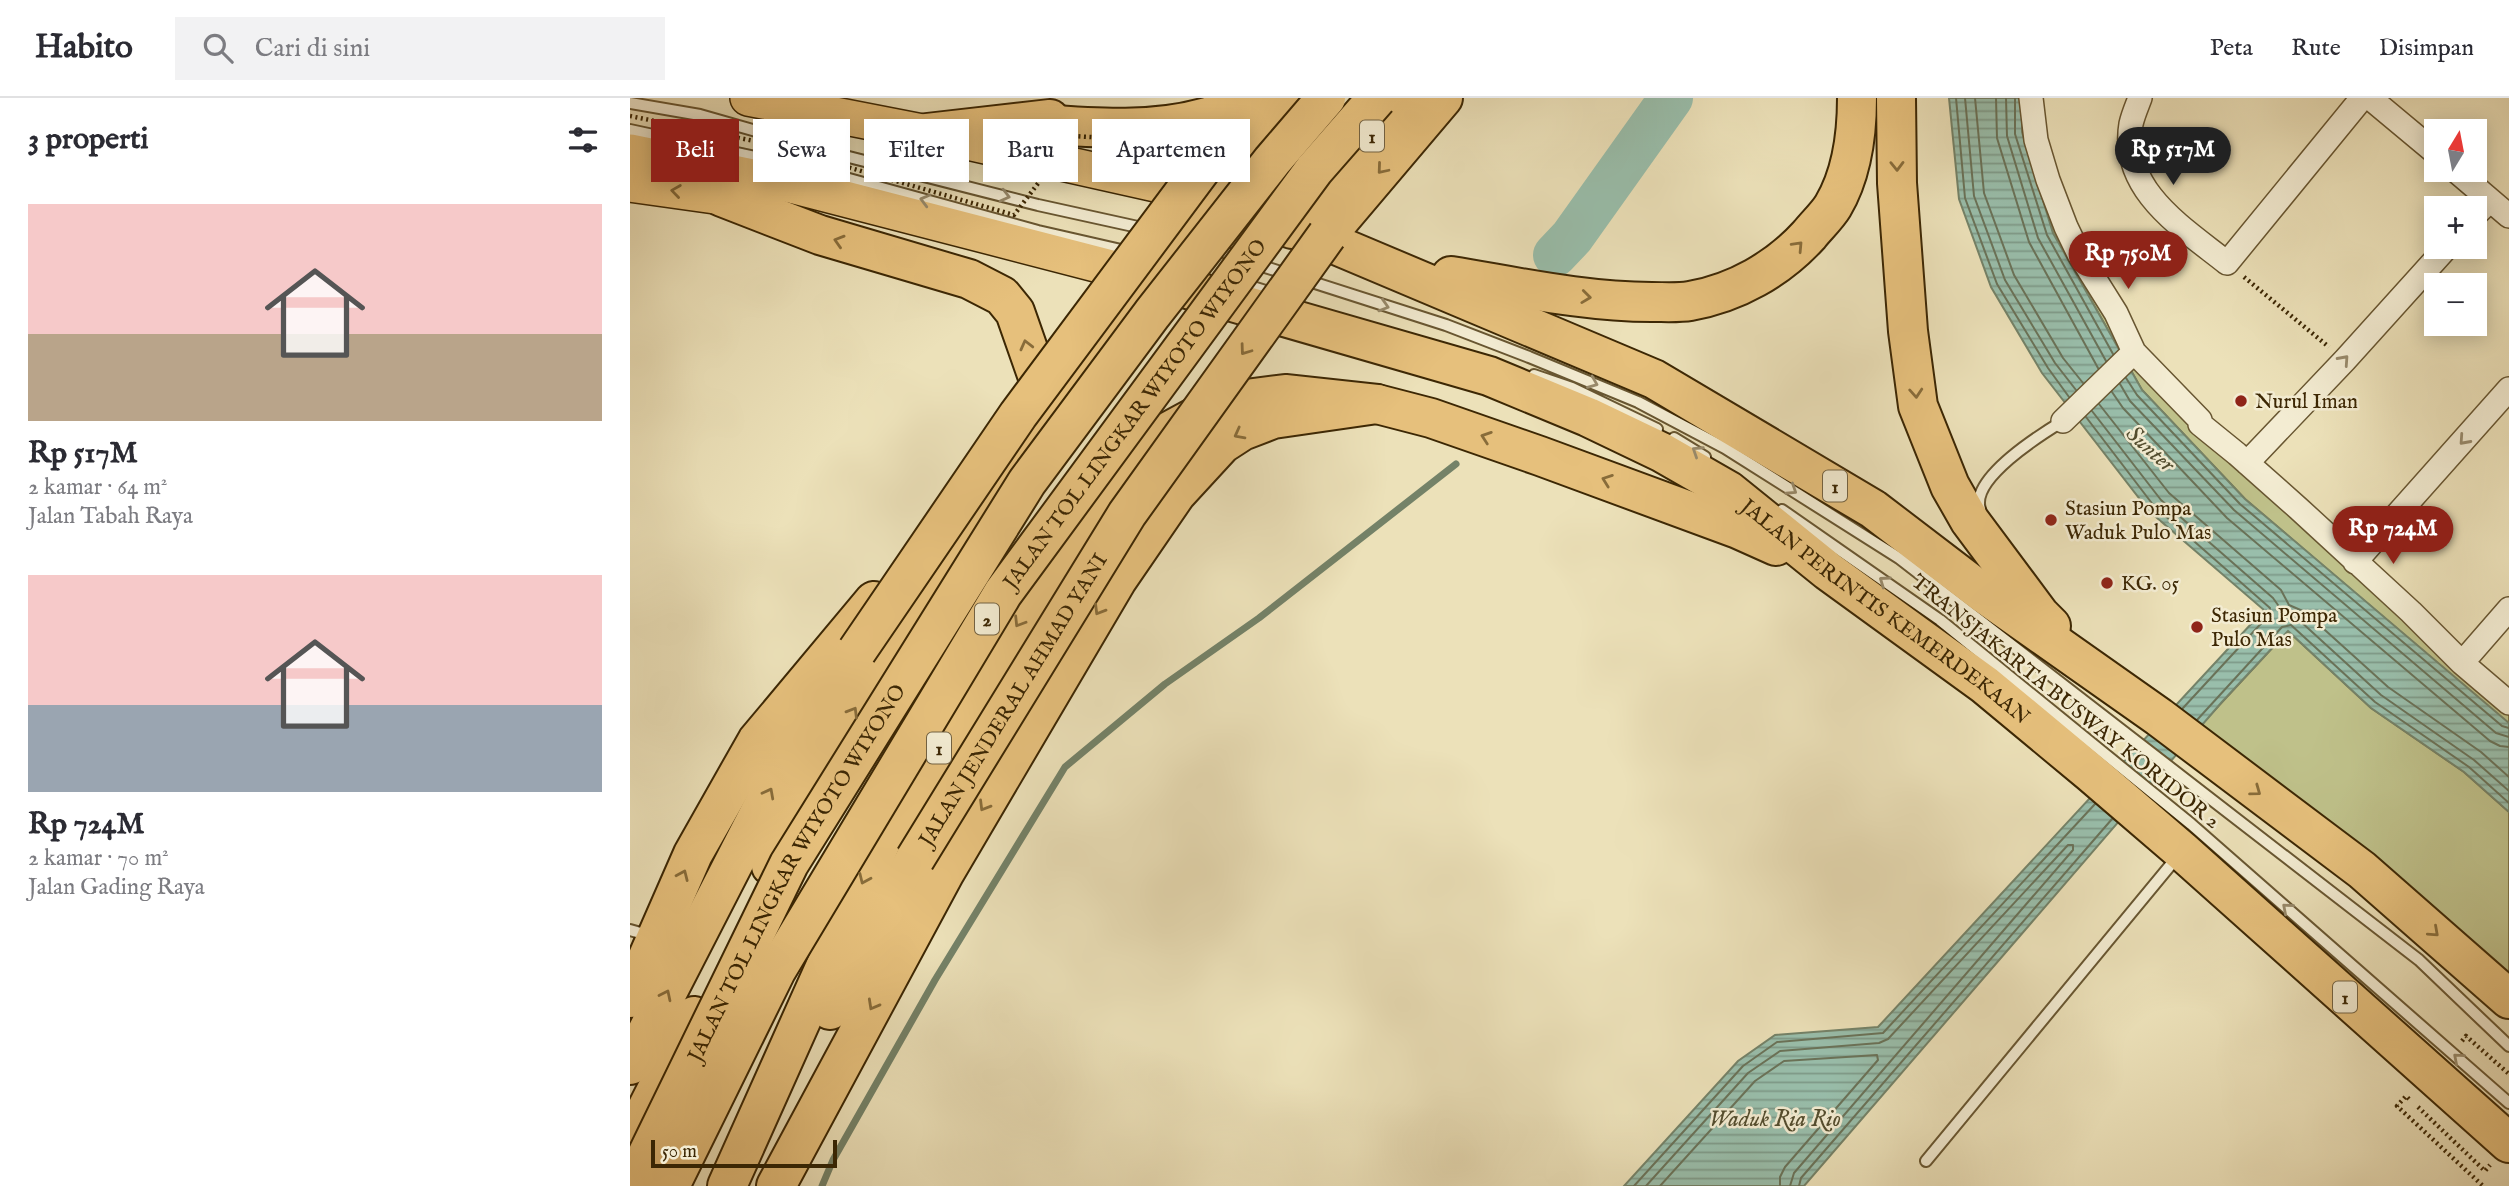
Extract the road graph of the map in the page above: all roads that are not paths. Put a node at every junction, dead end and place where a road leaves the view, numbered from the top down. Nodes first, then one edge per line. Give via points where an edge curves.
1 (748, 98) edge
2 (1157, 98) edge
3 (1258, 98) edge
4 (1290, 98) edge
5 (1326, 98) edge
6 (1377, 98) edge
7 (1385, 98) edge
8 (1857, 98) edge
9 (1896, 98) edge
10 (2032, 98) edge
11 (2140, 98) edge
12 (2362, 98) edge
13 (2370, 98) edge
14 (630, 103) edge
15 (1431, 103) edge
16 (1052, 119) edge
17 (864, 121) edge
18 (1078, 126) edge
19 (630, 130) edge
20 (969, 142) edge
21 (2424, 143) edge
22 (630, 152) edge
23 (630, 184) edge
24 (790, 185) junction
25 (1200, 189) junction
26 (722, 197) junction
27 (2487, 209) edge
28 (2509, 216) edge
29 (1223, 255) junction
30 (2436, 259) edge
31 (1290, 299) dead end
32 (1515, 347) junction
33 (2130, 355) junction
34 (2509, 389) edge
35 (1377, 404) junction
36 (1049, 409) junction
37 (2066, 418) joint
38 (1129, 453) junction
39 (1713, 462) dead end
40 (2247, 463) junction
41 (1770, 502) dead end
42 (982, 504) junction
43 (1984, 516) dead end
44 (1989, 528) dead end
45 (949, 555) junction
46 (2355, 562) junction
47 (1828, 571) junction
48 (2008, 573) junction
49 (877, 597) junction
50 (2509, 608) edge
51 (2462, 663) junction
52 (2104, 677) junction
53 (2509, 703) edge
54 (2144, 727) junction
55 (2185, 759) junction
56 (2101, 766) junction
57 (2140, 799) junction
58 (2182, 851) junction
59 (643, 933) edge
60 (630, 998) edge
61 (2509, 999) edge
62 (2509, 1046) edge
63 (713, 1048) dead end
64 (633, 1061) edge
65 (2509, 1102) edge
66 (630, 1143) edge
67 (2497, 1157) edge
68 (1926, 1161) dead end
69 (632, 1186) edge
70 (670, 1186) edge
71 (729, 1186) edge
72 (776, 1186) edge

1 - 17 main road
2 - 16 highway
3 - 18 highway via 1206,118 1145,127
3 - 25 highway, 1, bridge
4 - 25 highway, 1
5 - 69 highway, JALAN TOL LINGKAR WIYOTO WIYONO / 2, bridge via 1160,303 1027,482 789,864
6 - 70 highway, JALAN TOL LINGKAR WIYOTO WIYONO / 2, bridge via 1314,170 1003,593 776,971
7 - 29 lane via 1311,187
32 -> 8 highway via 1626,302 1689,302 1763,275 1793,253 1833,207 1850,167
9 -> 48 highway via 1898,191 1917,406 1950,486
10 - 33 street via 2036,140 2066,226 2116,313
11 - 12 street via 2131,124 2130,146 2132,164 2145,191 2227,263
13 - 21 street
14 -> 29 lane via 700,115
15 -> 29 highway, 1
29 -> 19 lane via 1038,230 820,171
20 - 25 main road
22 - 24 main road
26 -> 23 main road
24 - 26 main road via 764,194
24 - 29 main road
25 - 29 highway, JALAN JENDERAL AHMAD YANI / 1
25 - 29 highway, JALAN PERINTIS KEMERDEKAAN / 1
64 -> 25 highway, 1, bridge via 782,769 864,639 1003,436
36 -> 26 highway via 1015,312 1002,296 969,279 820,235
27 - 28 street
29 - 31 lane
29 - 32 highway, JALAN PERINTIS KEMERDEKAAN / 1
29 - 32 highway, JALAN PERINTIS KEMERDEKAAN / 1 via 1380,264
29 - 36 highway, JALAN JENDERAL AHMAD YANI / 1
29 - 38 highway, JALAN JENDERAL AHMAD YANI / 1
29 - 63 lane via 1105,389 1016,504 797,872
29 - 70 lane via 1033,532 816,887 733,1046
29 -> 71 highway, JALAN JENDERAL AHMAD YANI / 1, bridge via 1127,514 915,859
40 -> 30 street
39 -> 32 lane via 1691,446 1572,388
32 - 47 highway, JALAN PERINTIS KEMERDEKAAN / 1 via 1588,417 1729,491
32 - 52 highway, JALAN PERINTIS KEMERDEKAAN / 1 via 1654,379 1873,509
32 -> 54 lane, TRANSJAKARTA BUSWAY KORIDOR 2 via 1638,401 1725,448 1899,558
33 - 37 street
33 - 40 street
34 -> 46 street
35 - 38 highway via 1285,394 1238,400 1199,415
47 -> 35 highway via 1738,529 1432,418
35 -> 72 highway via 1273,419 1242,431 1222,444 1176,494 1117,580 945,872
36 - 42 highway, JALAN JENDERAL AHMAD YANI / 1
37 - 43 lane via 2032,440 1986,482 1979,494
38 -> 71 highway, JALAN JENDERAL AHMAD YANI / 1 via 882,840
40 - 46 street
56 -> 41 lane, TRANSJAKARTA BUSWAY KORIDOR 2 via 1940,620
42 - 45 highway, JALAN JENDERAL AHMAD YANI / 1
42 - 49 highway via 938,511
44 - 48 lane
45 - 49 highway
66 -> 45 highway, JALAN JENDERAL AHMAD YANI / 1 via 820,768
46 - 51 street
47 - 56 highway, JALAN PERINTIS KEMERDEKAAN / 1
48 - 52 highway via 2040,615
59 -> 49 highway via 757,741
50 - 51 street
51 - 53 street
52 - 54 highway, JALAN PERINTIS KEMERDEKAAN / 1
54 - 55 highway, JALAN PERINTIS KEMERDEKAAN / 1
55 -> 61 highway, JALAN PERINTIS KEMERDEKAAN / 1 via 2362,870
55 - 62 lane, TRANSJAKARTA BUSWAY KORIDOR 2 via 2419,960
56 - 57 highway, JALAN PERINTIS KEMERDEKAAN / 1
57 - 58 highway, JALAN PERINTIS KEMERDEKAAN / 1
65 -> 57 lane, TRANSJAKARTA BUSWAY KORIDOR 2 via 2191,824
58 - 67 highway, JALAN PERINTIS KEMERDEKAAN / 1
58 - 68 lane
59 - 60 highway

